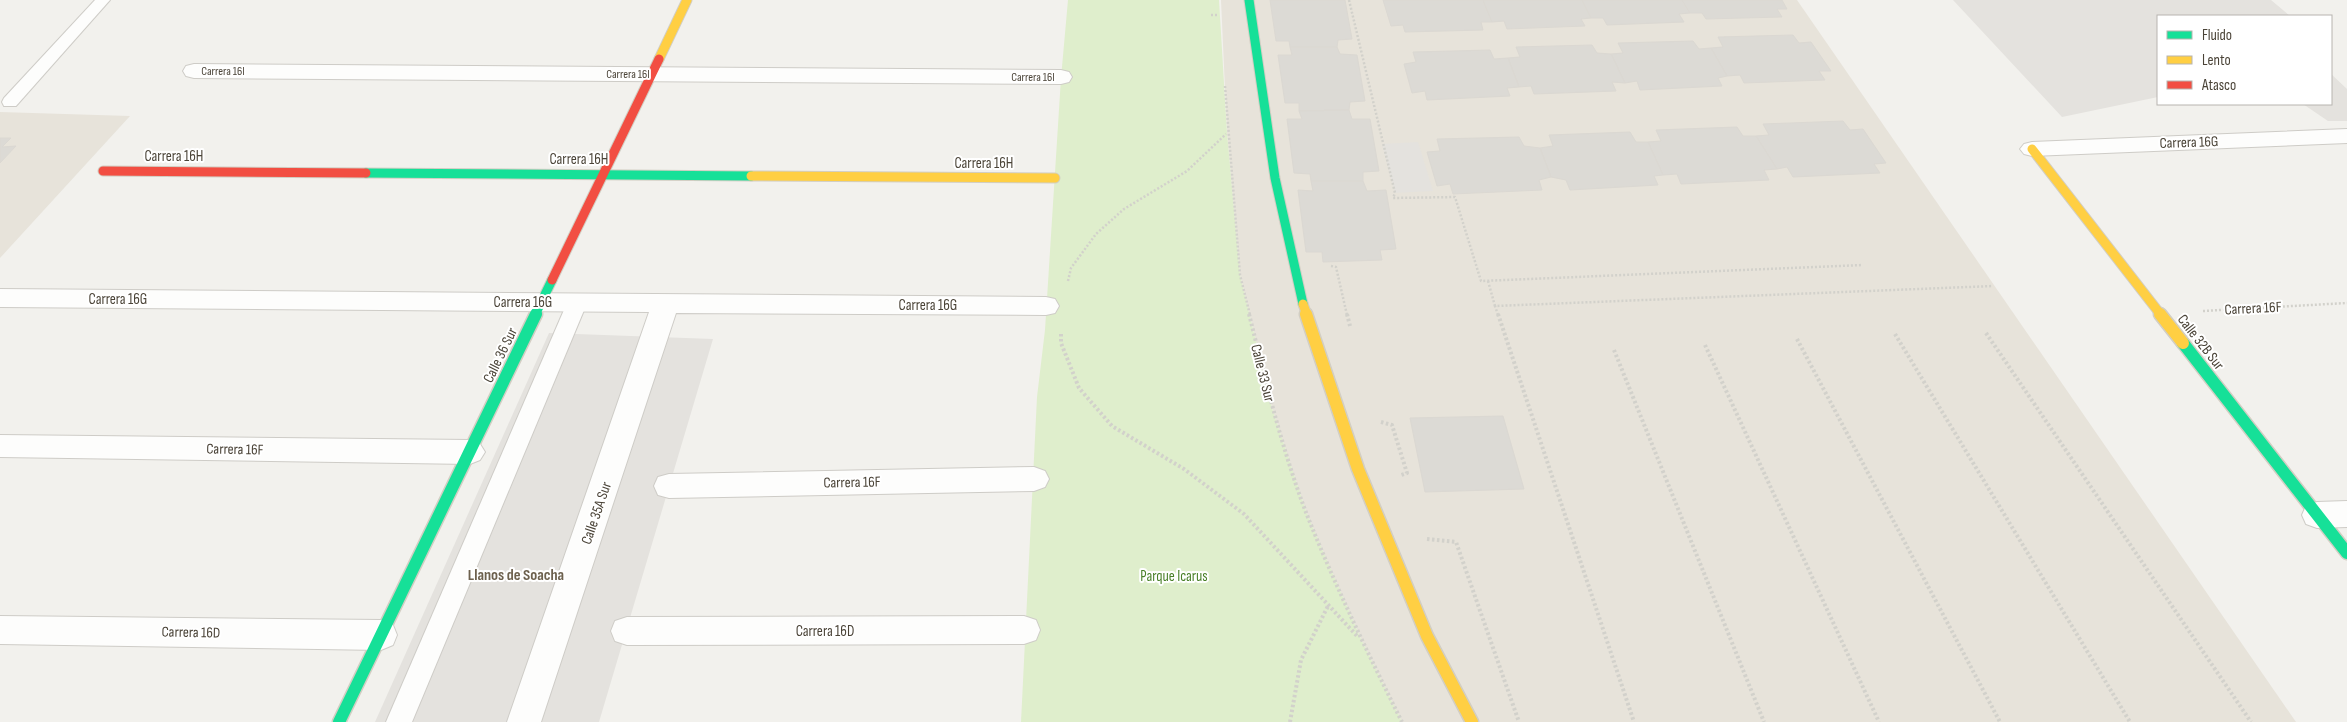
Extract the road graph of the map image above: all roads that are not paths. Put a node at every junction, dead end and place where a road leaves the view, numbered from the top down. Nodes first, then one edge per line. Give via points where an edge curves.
1 (103, 0) edge
2 (687, 0) edge
3 (1250, 0) edge
4 (194, 71) dead end
5 (651, 75) junction
6 (1061, 78) dead end
7 (10, 102) dead end
8 (2347, 136) edge
9 (2032, 149) joint
10 (103, 171) dead end
11 (603, 174) junction
12 (1055, 178) dead end
13 (0, 298) edge
14 (541, 302) junction
15 (577, 303) junction
16 (665, 303) junction
17 (1054, 316) road end
18 (0, 446) edge
19 (470, 452) junction
20 (1034, 479) dead end
21 (669, 486) dead end
22 (2347, 514) edge
23 (2317, 515) junction
24 (2347, 553) edge
25 (0, 630) edge
26 (1024, 630) dead end
27 (627, 631) dead end
28 (381, 635) junction
29 (340, 722) edge
30 (399, 722) edge
31 (524, 722) edge
32 (1472, 722) edge

1 - 7 lane
2 - 5 street, Calle 36 Sur
3 - 32 street via 1275,178 1305,313 1358,469 1427,636
4 - 5 street, Carrera 16I
5 - 6 street, Carrera 16I
5 - 11 street, Calle 36 Sur
8 - 9 street, Carrera 16G
9 - 23 street, Calle 32B Sur
10 - 11 street, Carrera 16H
11 - 12 street, Carrera 16H
11 - 14 street, Calle 36 Sur
13 - 14 street, Carrera 16G
14 - 15 street, Carrera 16G
14 - 19 street, Calle 36 Sur
15 - 16 street, Carrera 16G
15 - 30 lane
16 - 17 street, Carrera 16G
16 - 31 street, Calle 35A Sur
18 - 19 street, Carrera 16F
19 - 28 street, Calle 36 Sur
20 - 21 street, Carrera 16F
22 - 23 street
23 - 24 street, Calle 32B Sur
25 - 28 street, Carrera 16D
26 - 27 street, Carrera 16D
28 - 29 street, Calle 36 Sur

